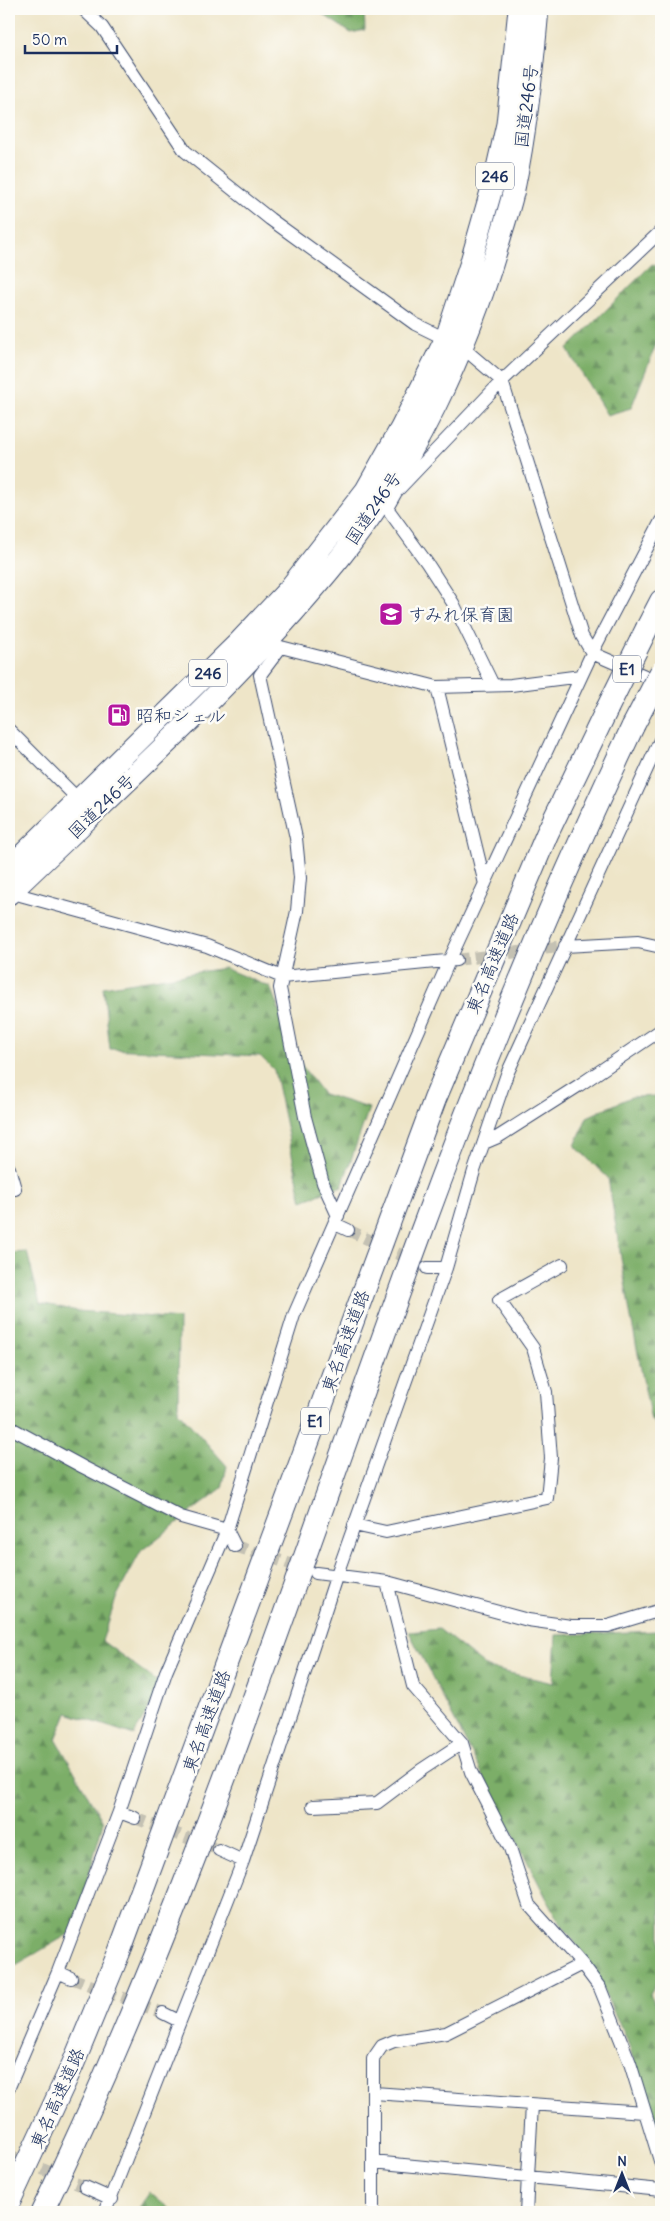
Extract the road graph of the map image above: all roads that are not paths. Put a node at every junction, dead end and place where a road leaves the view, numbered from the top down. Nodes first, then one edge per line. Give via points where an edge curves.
1 (83, 9) edge
2 (518, 9) edge
3 (538, 9) edge
4 (661, 231) edge
5 (454, 343) junction
6 (502, 381) junction
7 (661, 521) edge
8 (661, 601) edge
9 (274, 645) junction
10 (592, 652) junction
11 (661, 672) edge
12 (581, 676) junction
13 (661, 683) edge
14 (493, 685) junction
15 (436, 687) junction
16 (9, 730) edge
17 (661, 738) edge
18 (78, 799) junction
19 (9, 868) edge
20 (485, 884) junction
21 (10, 893) edge
22 (565, 946) junction
23 (661, 948) edge
24 (453, 960) junction
25 (282, 977) junction
26 (661, 1030) edge
27 (484, 1143) junction
28 (9, 1168) edge
29 (15, 1189) dead end
30 (336, 1220) junction
31 (348, 1230) tunnel mouth
32 (562, 1265) dead end
33 (428, 1268) tunnel mouth
34 (446, 1268) junction
35 (9, 1427) edge
36 (354, 1525) junction
37 (227, 1530) junction
38 (234, 1546) dead end
39 (316, 1573) tunnel mouth
40 (336, 1576) junction
41 (387, 1582) junction
42 (661, 1610) edge
43 (462, 1743) junction
44 (313, 1806) dead end
45 (119, 1812) junction
46 (135, 1818) tunnel mouth
47 (219, 1850) tunnel mouth
48 (243, 1860) junction
49 (582, 1964) junction
50 (58, 1972) junction
51 (71, 1978) tunnel mouth
52 (163, 2013) tunnel mouth
53 (179, 2021) junction
54 (9, 2055) edge
55 (22, 2055) junction
56 (9, 2087) edge
57 (374, 2093) junction
58 (532, 2105) junction
59 (644, 2112) junction
60 (39, 2139) junction
61 (71, 2152) junction
62 (374, 2162) junction
63 (661, 2164) edge
64 (528, 2178) junction
65 (84, 2187) tunnel mouth
66 (661, 2190) edge
67 (9, 2196) edge
68 (112, 2199) junction
69 (9, 2202) edge
70 (42, 2212) edge
71 (46, 2212) edge
72 (105, 2212) edge
73 (373, 2212) edge
74 (526, 2212) edge

1 - 5 street via 102,27 185,151 270,219 415,324
2 - 5 highway, 国道246号 / 246 via 506,124
3 - 5 highway, 国道246号 / 246 via 515,185 490,274
4 - 6 street
5 - 6 street
5 - 9 highway, 国道246号 / 246 via 424,428 382,498
5 - 18 highway, 国道246号 / 246 via 366,490 288,590
6 - 10 street via 582,636
6 - 14 street via 396,492 386,508 453,603
7 - 10 street
8 - 60 highway, 東名高速道路 / E1, bridge via 544,842 435,1099 127,1932
9 - 15 street
9 - 21 highway, 国道246号 / 246 via 205,706
9 - 25 street via 260,675 296,838 300,878 297,911
10 - 12 street
10 - 13 street
11 - 61 highway, 東名高速道路 / E1, bridge via 551,902 466,1114 198,1846 150,1969
12 - 14 street
12 - 20 street
14 - 15 street
15 - 20 street
16 - 18 street
17 - 22 street
18 - 19 highway, 国道246号 / 246
20 - 24 street
21 - 25 street via 207,946
22 - 23 street via 638,942
22 - 27 street via 507,1074
24 - 25 street
24 - 30 street
25 - 30 street via 280,988 305,1117
26 - 27 street via 578,1086
27 - 34 street
28 - 29 street
30 - 31 street
30 - 37 street via 294,1315
32 - 36 street via 499,1300 533,1348 546,1392 551,1458 547,1498 386,1532
33 - 34 street
34 - 36 street
35 - 37 street via 181,1517
36 - 40 street
37 - 38 street
37 - 45 street via 166,1672
39 - 40 street
40 - 41 street
40 - 48 street
41 - 42 street via 528,1620 571,1626 608,1626
41 - 43 street via 413,1686
43 - 44 street via 377,1803
43 - 49 street via 471,1772 510,1848 529,1905
45 - 46 street
45 - 50 street
47 - 48 street
48 - 53 street
49 - 57 street via 446,2034 394,2041 382,2046 373,2059
49 - 59 street via 600,1988 630,2063
50 - 51 street
50 - 55 street
52 - 53 street
53 - 68 street
54 - 55 street
55 - 56 street
57 - 58 street
57 - 62 street
58 - 59 street
58 - 64 street
59 - 63 street
60 - 67 highway
60 - 69 highway, 東名高速道路 / E1
61 - 70 highway, 東名高速道路 / E1
61 - 71 highway
62 - 64 street
62 - 73 street
64 - 66 street
64 - 74 street
65 - 68 street
68 - 72 street

